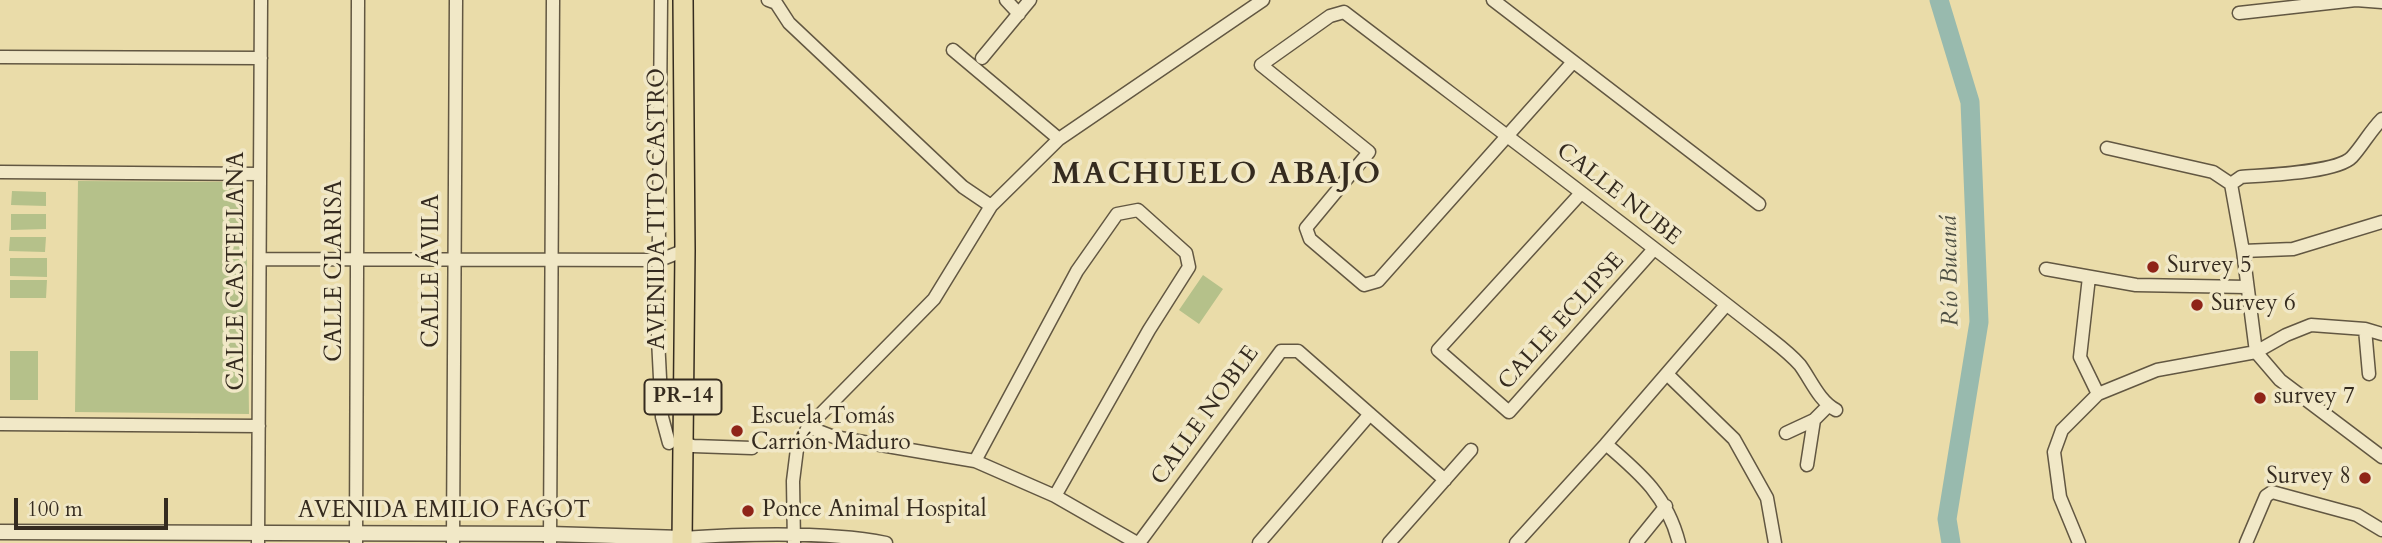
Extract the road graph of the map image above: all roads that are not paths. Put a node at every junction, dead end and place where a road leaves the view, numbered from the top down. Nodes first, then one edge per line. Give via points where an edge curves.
1 (261, 0) edge
2 (359, 0) edge
3 (456, 0) edge
4 (553, 0) edge
5 (661, 0) edge
6 (672, 0) edge
7 (683, 0) edge
8 (768, 0) edge
9 (1006, 0) edge
10 (1030, 0) edge
11 (1264, 0) edge
12 (1493, 0) edge
13 (2382, 2) edge
14 (2239, 13) dead end
15 (1019, 14) junction
16 (953, 50) dead end
17 (0, 57) edge
18 (261, 58) junction
19 (982, 58) dead end
20 (1573, 62) junction
21 (2382, 119) edge
22 (1507, 136) junction
23 (1059, 139) junction
24 (2107, 148) dead end
25 (0, 172) edge
26 (260, 174) junction
27 (2231, 184) junction
28 (1581, 193) junction
29 (1759, 204) dead end
30 (991, 206) junction
31 (2382, 222) edge
32 (1654, 249) junction
33 (2243, 251) junction
34 (672, 256) junction
35 (260, 259) junction
36 (358, 259) junction
37 (454, 260) junction
38 (552, 260) junction
39 (2046, 269) dead end
40 (2089, 276) junction
41 (2247, 287) junction
42 (1726, 305) junction
43 (2365, 329) junction
44 (2382, 334) edge
45 (2256, 352) junction
46 (1667, 374) junction
47 (2368, 374) dead end
48 (2098, 394) junction
49 (1370, 414) junction
50 (1814, 420) junction
51 (0, 424) edge
52 (259, 426) junction
53 (808, 427) junction
54 (1786, 433) dead end
55 (676, 443) junction
56 (1606, 444) junction
57 (752, 448) dead end
58 (1471, 450) dead end
59 (2382, 457) edge
60 (975, 461) junction
61 (1807, 465) dead end
62 (1445, 480) junction
63 (1055, 496) junction
64 (1667, 506) junction
65 (2382, 530) edge
66 (1, 535) edge
67 (258, 538) edge
68 (356, 538) edge
69 (453, 538) edge
70 (550, 539) edge
71 (794, 539) edge
72 (681, 540) edge
73 (2250, 542) edge
74 (886, 543) edge
75 (1138, 543) edge
76 (1259, 543) edge
77 (1389, 543) edge
78 (1516, 543) edge
79 (1636, 543) edge
80 (1679, 543) edge
81 (1775, 543) edge
82 (2079, 543) edge

1 - 18 street, CALLE CASTELLANA
2 - 36 street, CALLE CLARISA
3 - 37 street, CALLE ÁVILA
4 - 38 street
5 - 34 street
6 - 34 main road, AVENIDA TITO CASTRO / PR-14
7 - 34 main road, AVENIDA TITO CASTRO / PR-14
8 - 30 street via 963,187
9 - 15 street
10 - 15 street
11 - 23 street
12 - 20 street
13 - 14 street via 2356,0
15 - 19 street
16 - 23 street
17 - 18 street
18 - 26 street, CALLE CASTELLANA
20 - 22 street
20 - 29 street
21 - 27 street via 2351,160 2321,170 2241,177
22 - 22 street, CALLE NUBE via 1344,12 1330,16 1261,65 1369,152 1306,228 1310,239 1363,285 1378,281
22 - 28 street, CALLE NUBE
23 - 30 street
24 - 27 street via 2213,172
25 - 26 street
26 - 35 street, CALLE CASTELLANA
27 - 33 street
28 - 32 street, CALLE NUBE
28 - 32 street, CALLE ECLIPSE via 1438,350 1509,412
30 - 53 street via 934,299
31 - 33 street via 2293,249
32 - 42 street, CALLE NUBE
33 - 41 street
34 - 38 street
34 - 55 main road, AVENIDA TITO CASTRO / PR-14
34 - 55 street via 659,389 662,417
35 - 36 street
35 - 52 street, CALLE CASTELLANA
36 - 37 street
36 - 68 street, CALLE CLARISA
37 - 38 street
37 - 69 street, CALLE ÁVILA
38 - 70 street
39 - 40 street
40 - 41 street via 2136,285
40 - 48 street via 2080,357
41 - 45 street
42 - 46 street
42 - 50 street, CALLE NUBE via 1798,362 1832,408
43 - 44 street
43 - 45 street via 2311,326
43 - 47 street
45 - 48 street via 2157,370
45 - 59 street via 2280,380
46 - 56 street
46 - 81 street via 1734,439 1767,498
48 - 82 street via 2062,430 2054,452 2060,498
49 - 62 street, CALLE NOBLE
49 - 75 street, CALLE NOBLE via 1298,351 1281,351
49 - 76 street
50 - 54 street
50 - 61 street
51 - 52 street
52 - 67 street, CALLE CASTELLANA
53 - 60 street via 834,437
53 - 71 street via 797,449 793,481
55 - 57 street
55 - 72 main road, AVENIDA TITO CASTRO / PR-14
56 - 64 street via 1652,485
56 - 78 street
58 - 62 street
60 - 63 street
60 - 63 street via 1077,271 1117,214 1138,210 1186,253 1189,267
62 - 77 street
63 - 75 street
64 - 79 street
64 - 80 street
65 - 73 street via 2357,515 2272,492 2266,496
66 - 67 street, AVENIDA EMILIO FAGOT
67 - 68 street, AVENIDA EMILIO FAGOT
68 - 69 street, AVENIDA EMILIO FAGOT
69 - 70 street, AVENIDA EMILIO FAGOT
70 - 72 street, AVENIDA EMILIO FAGOT
71 - 72 street, AVENIDA EMILIO FAGOT
71 - 74 street, AVENIDA EMILIO FAGOT

